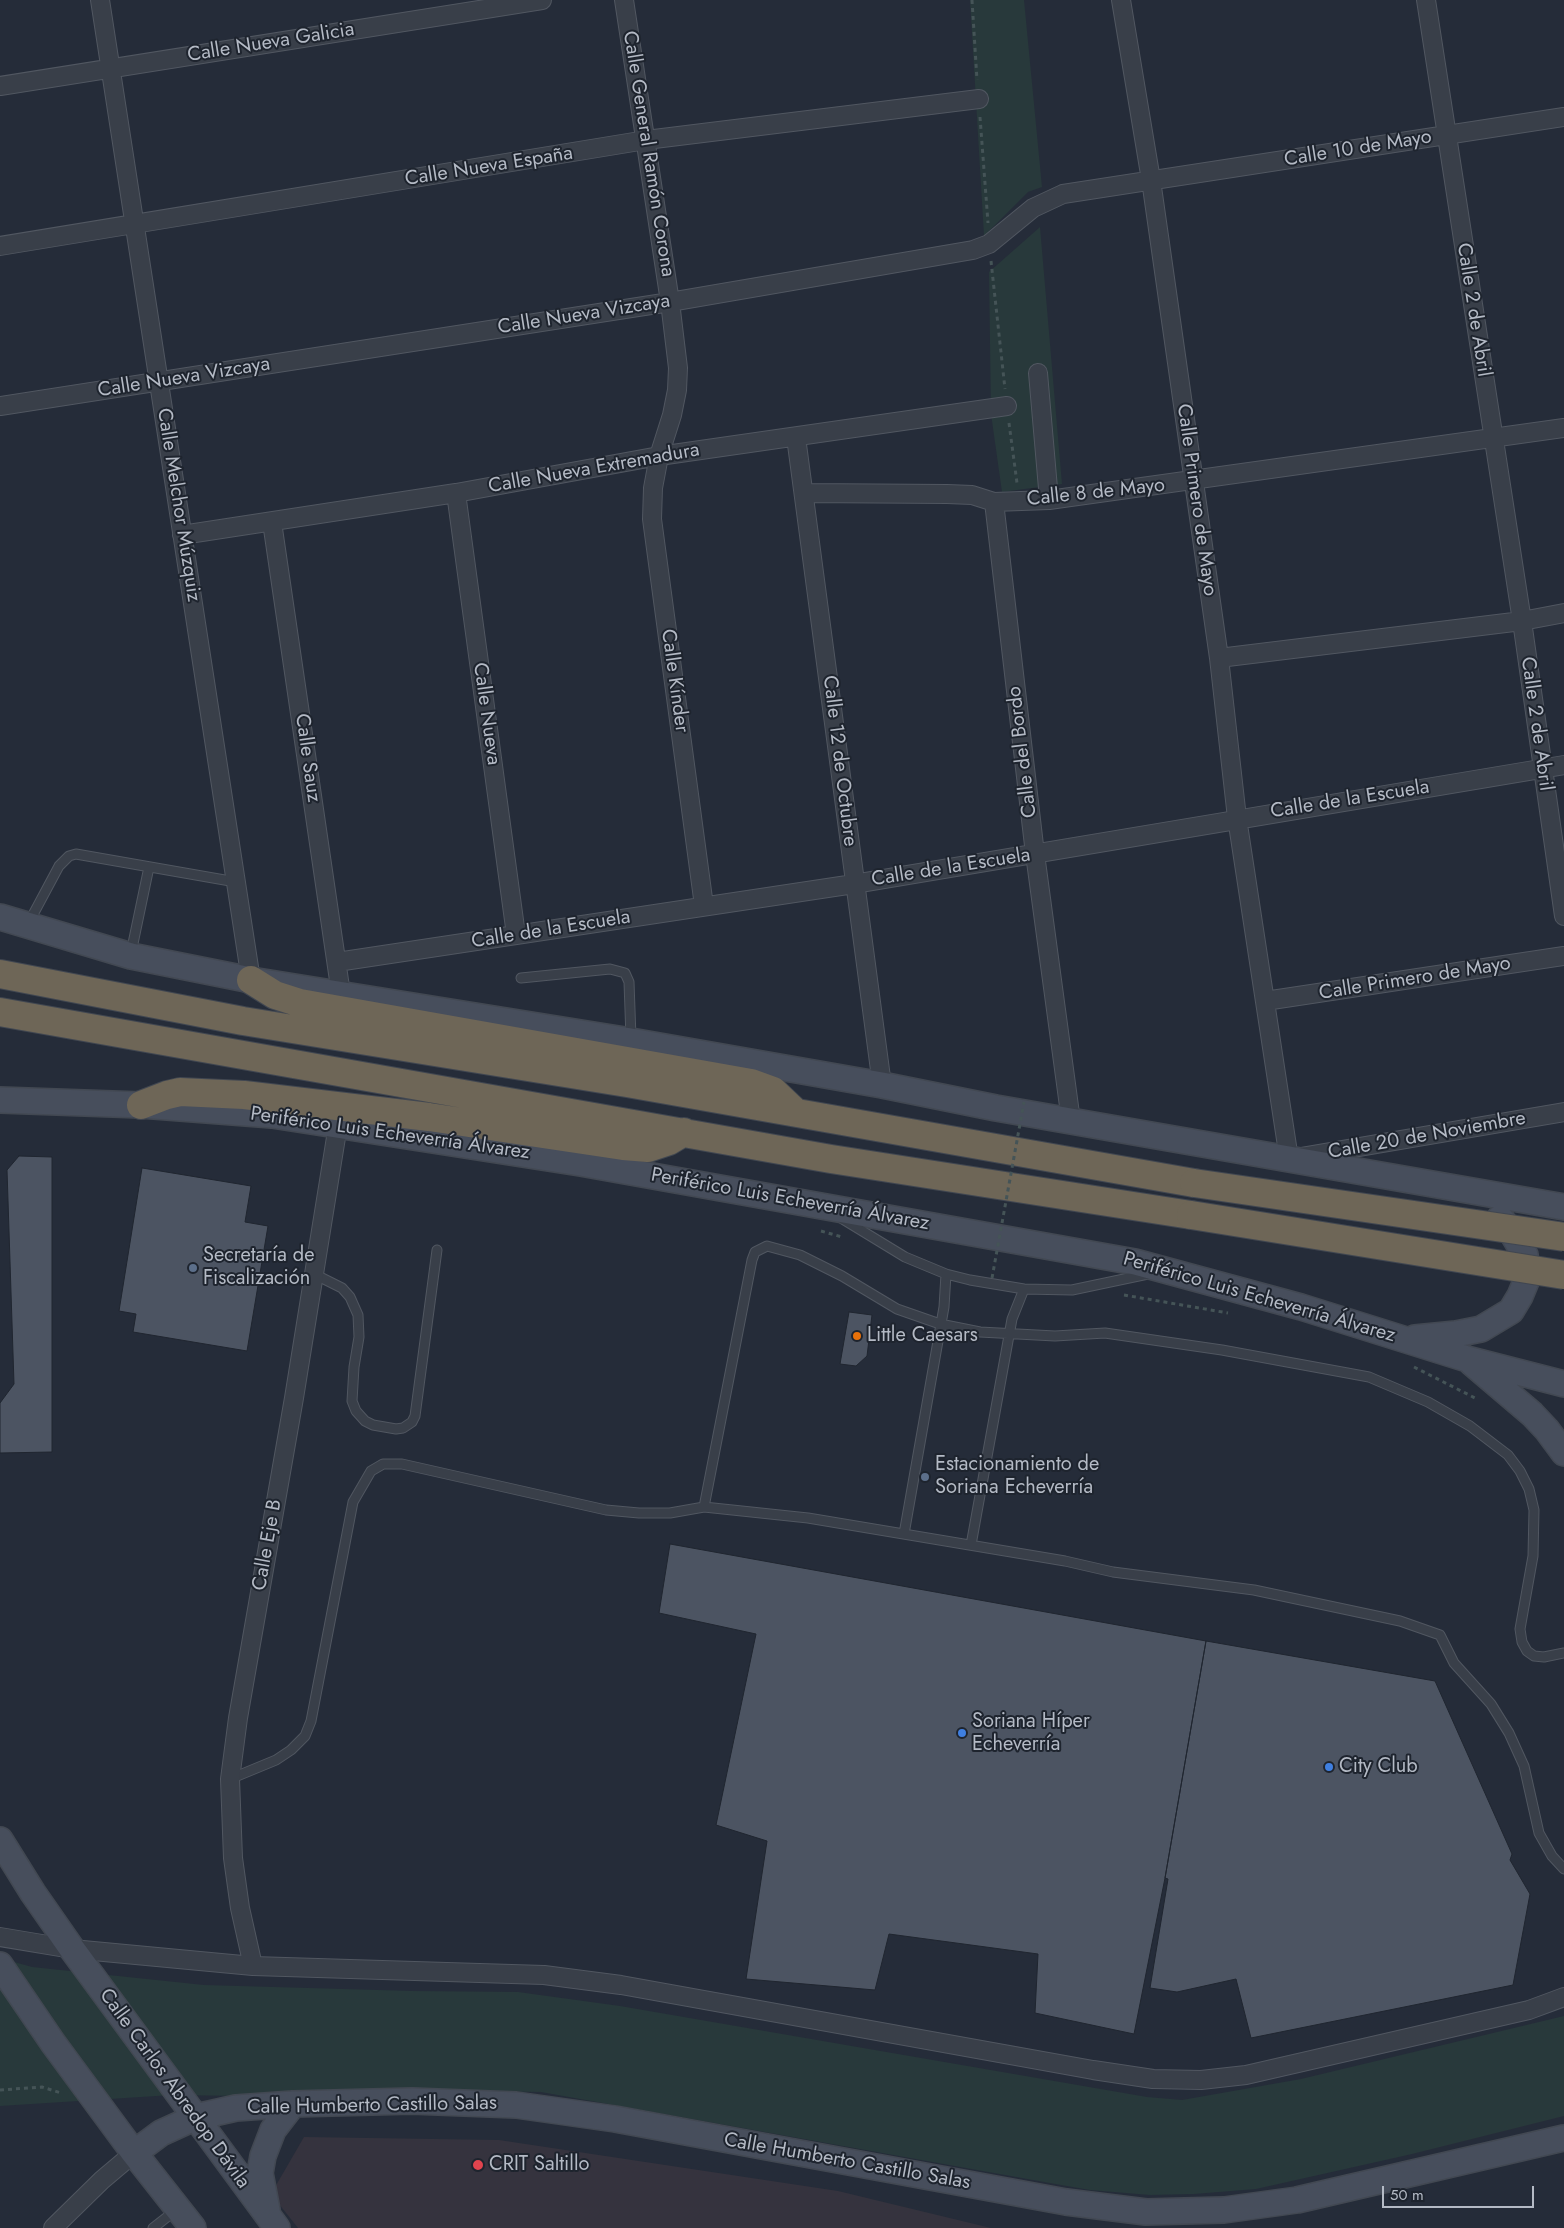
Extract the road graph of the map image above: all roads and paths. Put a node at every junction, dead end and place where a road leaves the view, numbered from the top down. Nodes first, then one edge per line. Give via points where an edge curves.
1 (100, 0) edge
2 (542, 0) edge
3 (624, 0) edge
4 (1120, 0) edge
5 (1426, 0) edge
6 (110, 68) junction
7 (0, 86) edge
8 (979, 99) dead end
9 (1564, 117) edge
10 (1447, 135) junction
11 (646, 140) junction
12 (1151, 180) junction
13 (136, 225) junction
14 (0, 246) edge
15 (670, 302) junction
16 (1038, 373) dead end
17 (159, 382) junction
18 (0, 406) edge
19 (1007, 406) dead end
20 (1564, 428) edge
21 (796, 438) junction
22 (1493, 439) junction
23 (659, 456) junction
24 (1193, 481) junction
25 (456, 493) junction
26 (804, 493) junction
27 (1049, 500) junction
28 (994, 502) junction
29 (272, 522) junction
30 (182, 535) junction
31 (1564, 614) edge
32 (1522, 621) junction
33 (1219, 658) junction
34 (1564, 765) edge
35 (1542, 769) junction
36 (1237, 818) junction
37 (1035, 854) junction
38 (149, 867) junction
39 (236, 882) junction
40 (854, 884) junction
41 (704, 906) junction
42 (1564, 916) edge
43 (0, 917) edge
44 (27, 926) junction
45 (516, 935) junction
46 (0, 936) edge
47 (131, 956) junction
48 (1564, 956) edge
49 (337, 962) junction
50 (0, 974) edge
51 (521, 978) dead end
52 (251, 980) junction
53 (341, 994) junction
54 (1265, 1002) junction
55 (0, 1012) edge
56 (631, 1041) junction
57 (882, 1085) junction
58 (0, 1100) edge
59 (1024, 1102) dead end
60 (141, 1105) junction
61 (1564, 1112) edge
62 (796, 1113) junction
63 (1071, 1121) junction
64 (338, 1125) junction
65 (684, 1132) junction
66 (1289, 1159) junction
67 (1446, 1188) junction
68 (819, 1205) junction
69 (1564, 1207) edge
70 (1564, 1236) edge
71 (437, 1250) dead end
72 (1168, 1269) junction
73 (314, 1274) junction
74 (946, 1274) junction
75 (1564, 1275) edge
76 (992, 1278) dead end
77 (1024, 1288) junction
78 (940, 1324) junction
79 (1009, 1334) junction
80 (1403, 1338) junction
81 (1466, 1359) junction
82 (1564, 1384) edge
83 (1564, 1453) edge
84 (704, 1508) junction
85 (904, 1534) junction
86 (971, 1545) junction
87 (1564, 1653) edge
88 (230, 1779) junction
89 (0, 1840) edge
90 (1564, 1869) edge
91 (0, 1937) edge
92 (72, 1950) junction
93 (0, 1965) edge
94 (254, 1966) junction
95 (1564, 1997) edge
96 (0, 2090) edge
97 (67, 2096) dead end
98 (294, 2104) junction
99 (196, 2117) junction
100 (1564, 2138) edge
101 (134, 2153) junction
102 (178, 2208) junction
103 (273, 2222) edge
104 (53, 2228) edge
105 (153, 2228) edge
106 (194, 2228) edge

1 - 6 street, Calle Melchor Múzquiz
2 - 6 street, Calle Nueva Galicia
3 - 11 street, Calle General Ramón Corona
4 - 12 street, Calle Primero de Mayo
5 - 10 street, Calle 2 de Abril
6 - 7 street, Calle Nueva Galicia
6 - 13 street, Calle Melchor Múzquiz
8 - 11 street, Calle Nueva España
9 - 10 street, Calle 10 de Mayo
10 - 12 street, Calle 10 de Mayo
10 - 22 street, Calle 2 de Abril
11 - 13 street, Calle Nueva España
11 - 15 street, Calle General Ramón Corona
12 - 15 street, Calle Nueva Vizcaya via 1063,194 1047,200 989,244 973,250
12 - 24 street, Calle Primero de Mayo
13 - 14 street, Calle Nueva España
13 - 17 street, Calle Melchor Múzquiz
15 - 17 street, Calle Nueva Vizcaya
15 - 23 street, Calle General Ramón Corona via 678,368 677,390
16 - 27 street
17 - 18 street, Calle Nueva Vizcaya
17 - 30 street, Calle Melchor Múzquiz
19 - 21 street, Calle Nueva Extremadura
20 - 22 street, Calle 8 de Mayo
21 - 23 street, Calle Nueva Extremadura
21 - 26 street, Calle 12 de Octubre
22 - 24 street, Calle 8 de Mayo
22 - 32 street, Calle 2 de Abril
23 - 25 street, Calle Nueva Extremadura
23 - 41 street, Calle Kínder via 652,519
24 - 27 street, Calle 8 de Mayo
24 - 33 street, Calle Primero de Mayo
25 - 29 street, Calle Nueva Extremadura
25 - 45 street, Calle Nueva
26 - 28 street, Calle 8 de Mayo via 947,494
26 - 40 street, Calle 12 de Octubre
27 - 28 street, Calle 8 de Mayo
28 - 37 street, Calle del Bordo
29 - 30 street, Calle Nueva Extremadura
29 - 49 street, Calle Sauz
30 - 39 street, Calle Melchor Múzquiz
31 - 32 street
32 - 33 street
32 - 35 street, Calle 2 de Abril
33 - 36 street, Calle Primero de Mayo
34 - 35 street, Calle de la Escuela
35 - 36 street, Calle de la Escuela
35 - 42 street, Calle 2 de Abril
36 - 37 street, Calle de la Escuela
36 - 54 street, Calle Primero de Mayo
37 - 40 street, Calle de la Escuela
37 - 63 street, Calle del Bordo
38 - 39 lane
38 - 44 lane via 76,854 69,856 59,866
38 - 47 lane
39 - 52 street, Calle Melchor Múzquiz
40 - 41 street, Calle de la Escuela
40 - 57 street, Calle 12 de Octubre
41 - 45 street, Calle de la Escuela
43 - 44 street
44 - 46 street via 14,937
44 - 47 street
45 - 49 street, Calle de la Escuela
47 - 52 street
48 - 54 street, Calle Primero de Mayo
49 - 53 street, Calle Sauz
50 - 62 highway via 243,1021
51 - 56 lane via 610,968 625,973 629,982
52 - 53 street
52 - 62 highway via 276,995 300,1003 751,1083 773,1091
53 - 56 street
54 - 66 street, Calle Primero de Mayo
55 - 65 highway
56 - 57 street
57 - 63 street
58 - 60 street, Periférico Luis Echeverría Álvarez
59 - 76 path, bridge
60 - 64 street, Periférico Luis Echeverría Álvarez via 272,1115
60 - 65 highway via 180,1092 244,1095 648,1148
61 - 66 street, Calle 20 de Noviembre
62 - 70 highway, bridge via 1194,1183
63 - 66 street
64 - 68 street, Periférico Luis Echeverría Álvarez
64 - 73 street, Calle Eje B
65 - 75 highway, bridge
66 - 67 street
67 - 69 street
67 - 80 street via 1493,1211 1511,1231 1525,1256 1528,1279 1511,1311 1482,1329
68 - 72 street, Periférico Luis Echeverría Álvarez
68 - 74 lane via 905,1257
71 - 73 lane via 415,1416 403,1428 373,1425 356,1411 352,1401 359,1337 358,1315 342,1288
72 - 77 lane via 1072,1290
72 - 80 street, Periférico Luis Echeverría Álvarez
73 - 88 street, Calle Eje B
74 - 77 lane
74 - 78 lane
77 - 79 lane
78 - 79 lane
78 - 84 lane via 897,1309 800,1255 767,1246 755,1252
78 - 85 lane
79 - 86 lane
79 - 87 lane via 1105,1333 1337,1370 1382,1382 1428,1402 1470,1426 1508,1455 1529,1489 1534,1510 1533,1556 1520,1629 1522,1642 1534,1656
80 - 81 street, Periférico Luis Echeverría Álvarez
81 - 82 street, Periférico Luis Echeverría Álvarez
81 - 83 street via 1532,1414
84 - 85 lane via 808,1518
84 - 88 lane via 670,1513 606,1510 402,1464 383,1464 370,1471 353,1502 311,1721 305,1736 276,1760
85 - 86 lane
86 - 90 lane via 1113,1572 1254,1590 1400,1621 1440,1635 1454,1663 1491,1704 1509,1733 1524,1766 1539,1833
88 - 94 street, Calle Eje B via 233,1858 240,1908
89 - 92 street, Calle Carlos Abredop Dávila
91 - 92 street
92 - 94 street
92 - 99 street, Calle Carlos Abredop Dávila
93 - 101 street
94 - 95 street via 553,1976 621,1985 1093,2070 1201,2080 1256,2073 1529,2010
96 - 97 path via 42,2087
98 - 99 street, Calle Humberto Castillo Salas via 236,2108
98 - 100 street, Calle Humberto Castillo Salas via 412,2102 516,2105 615,2119 1066,2202 1146,2212 1224,2210 1297,2200
98 - 103 street via 274,2130 263,2156 260,2173
99 - 101 street, Calle Humberto Castillo Salas via 161,2133
99 - 103 street, Calle Carlos Abredop Dávila
101 - 102 street
101 - 104 street
102 - 105 lane
102 - 106 street

